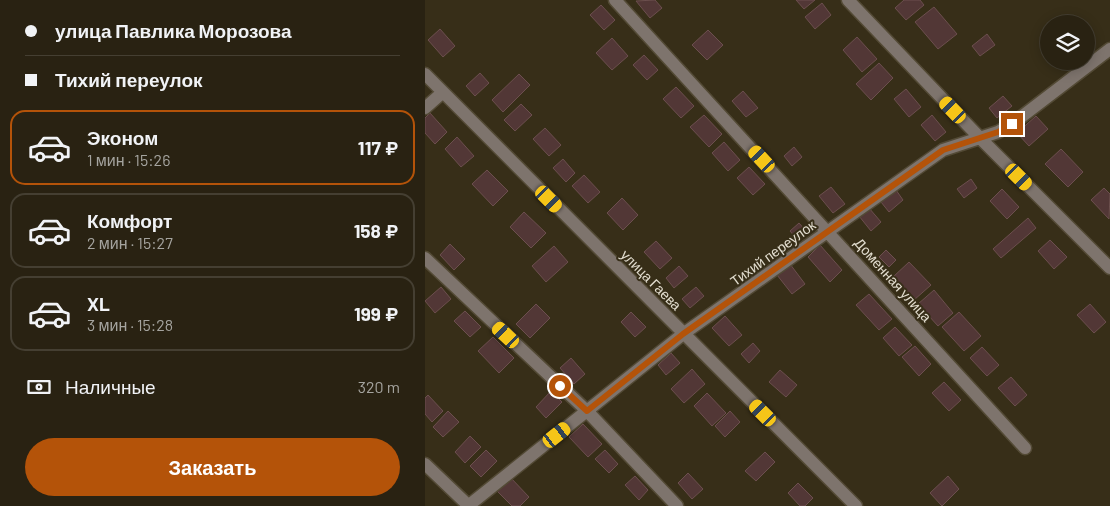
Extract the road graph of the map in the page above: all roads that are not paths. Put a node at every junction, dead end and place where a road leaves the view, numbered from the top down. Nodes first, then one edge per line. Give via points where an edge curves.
1 (615, 0) edge
2 (847, 0) edge
3 (1110, 48) edge
4 (425, 74) edge
5 (443, 92) junction
6 (425, 108) edge
7 (980, 138) junction
8 (829, 231) junction
9 (425, 258) edge
10 (1110, 268) edge
11 (683, 334) junction
12 (587, 411) junction
13 (1025, 448) dead end
14 (425, 464) edge
15 (468, 506) edge
16 (677, 506) edge
17 (856, 506) edge

1 - 8 street, Доменная улица
2 - 7 street
3 - 7 street, Тихий переулок via 1012,124
4 - 5 street, улица Гаева
5 - 6 street
5 - 11 street, улица Гаева
7 - 8 street, Тихий переулок via 943,150
7 - 10 street
8 - 11 street, Тихий переулок
8 - 13 street, Доменная улица
9 - 12 street
11 - 12 street, Тихий переулок
11 - 17 street, улица Гаева
12 - 15 street, Тихий переулок
12 - 16 street
14 - 15 street

